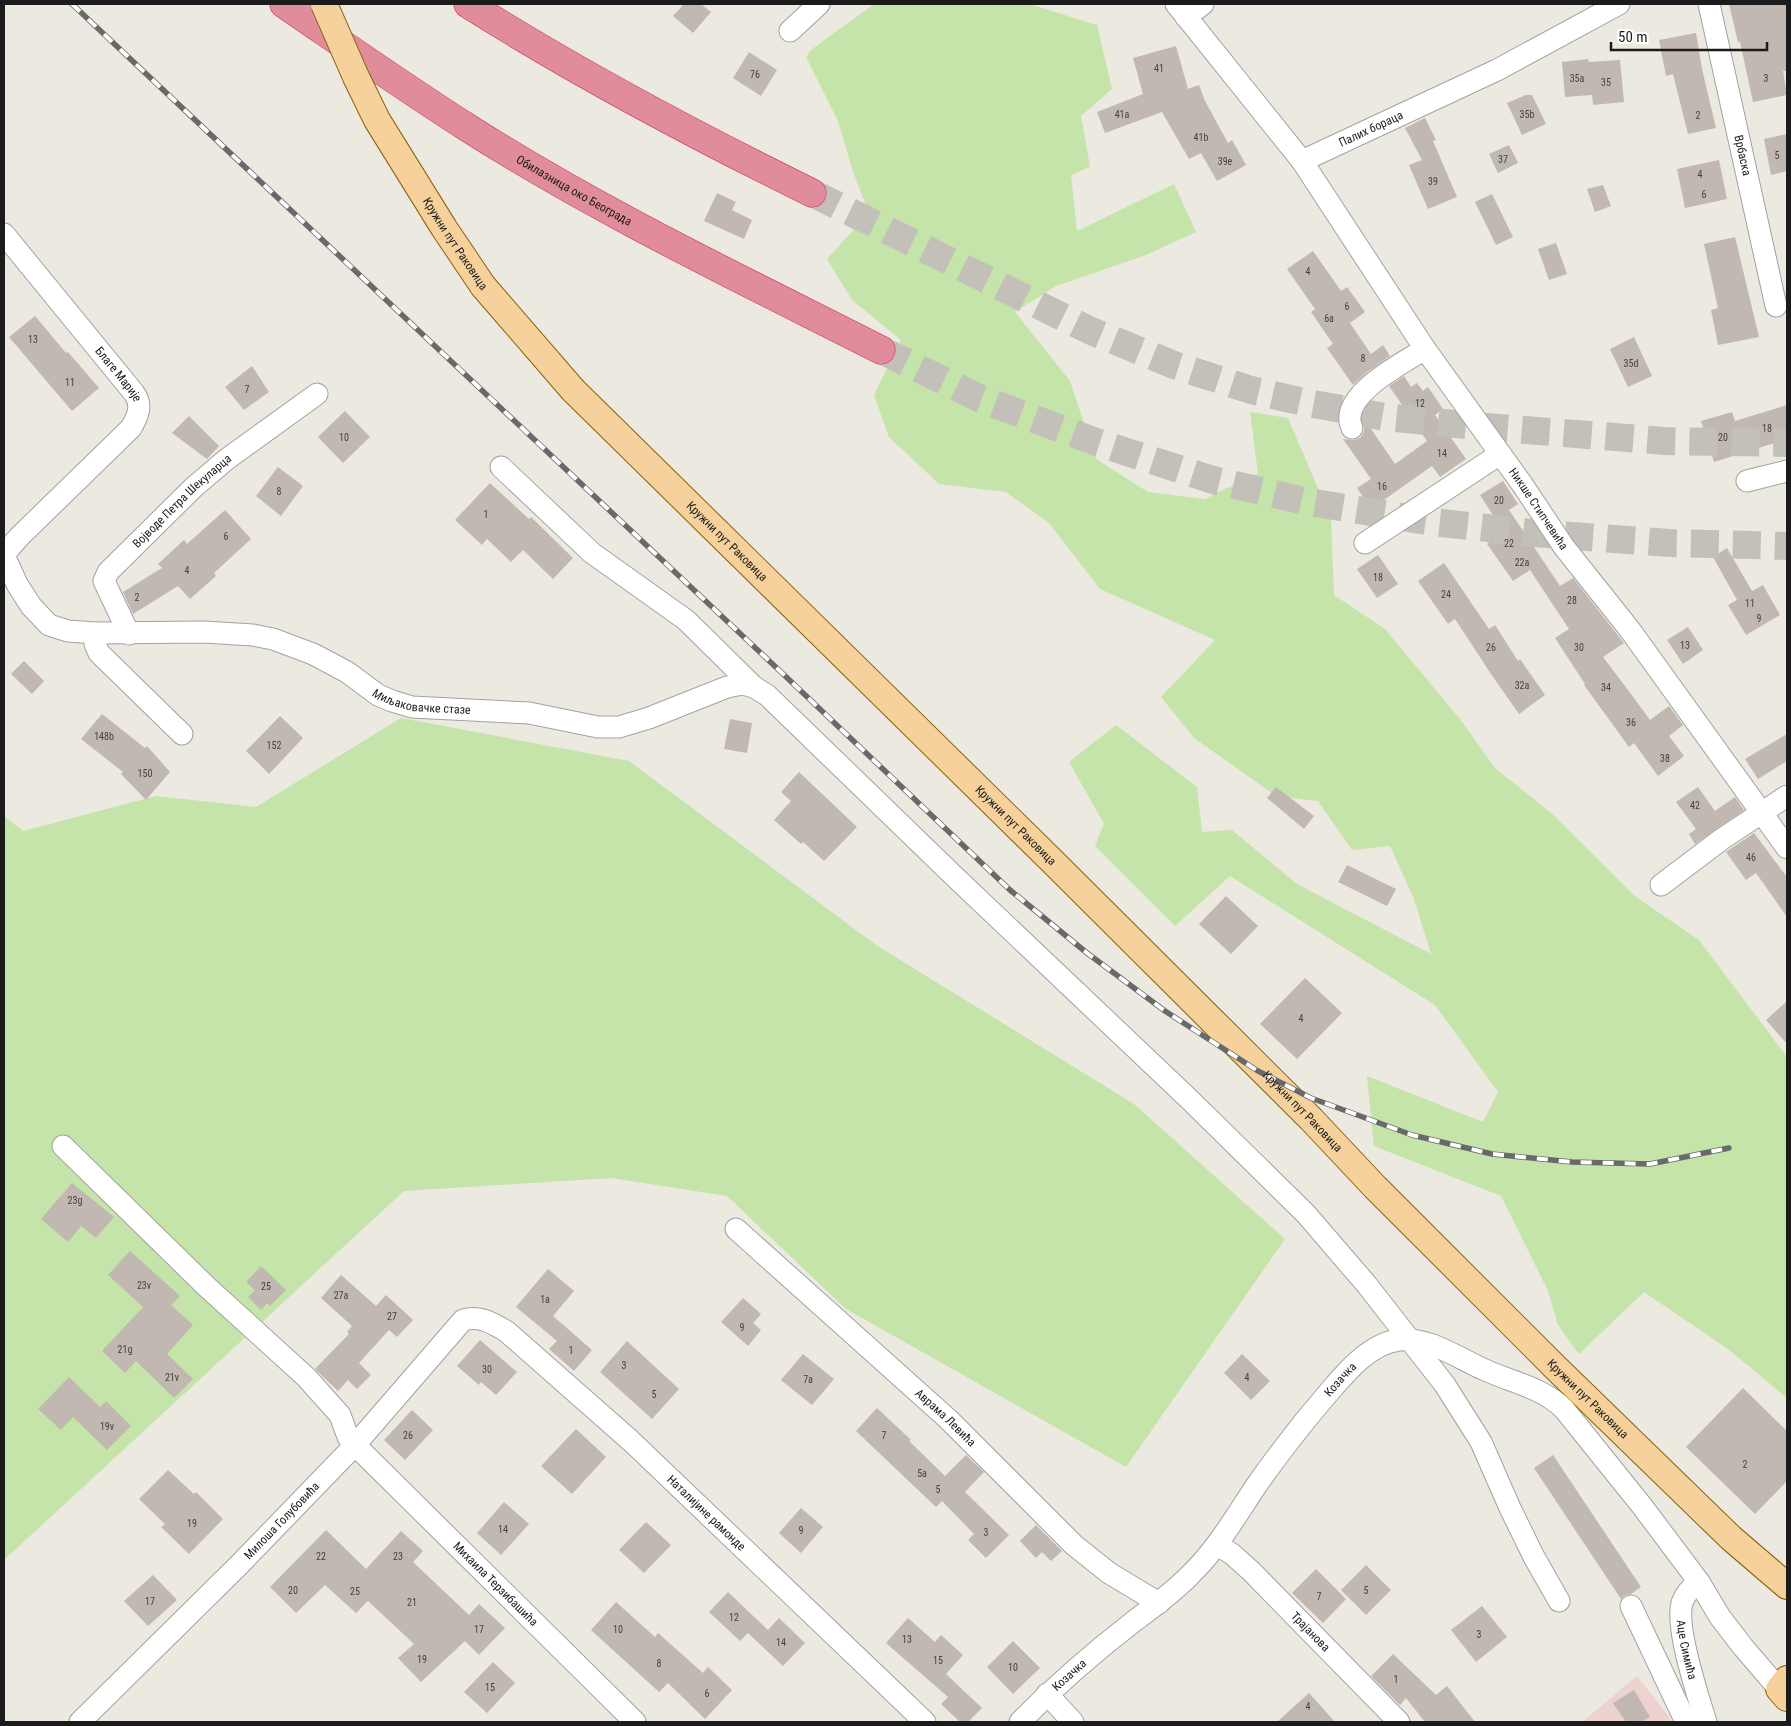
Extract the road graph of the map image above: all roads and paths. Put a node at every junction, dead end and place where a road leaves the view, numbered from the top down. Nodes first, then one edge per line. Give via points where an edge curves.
1 (284, 4) edge
2 (324, 4) edge
3 (468, 4) edge
4 (819, 4) edge
5 (1203, 4) edge
6 (1619, 4) edge
7 (1709, 4) edge
8 (1181, 10) edge
9 (790, 31) dead end
10 (1302, 161) junction
11 (812, 193) tunnel mouth
12 (4, 234) edge
13 (1776, 306) dead end
14 (1425, 349) junction
15 (880, 350) tunnel mouth
16 (317, 394) dead end
17 (1352, 428) dead end
18 (1500, 454) junction
19 (501, 467) dead end
20 (1787, 471) edge
21 (1747, 481) dead end
22 (1365, 543) dead end
23 (4, 555) edge
24 (49, 625) joint
25 (95, 634) junction
26 (129, 634) junction
27 (754, 687) junction
28 (182, 734) dead end
29 (1787, 796) edge
30 (1761, 812) junction
31 (1787, 848) edge
32 (1661, 884) dead end
33 (63, 1146) dead end
34 (736, 1229) dead end
35 (477, 1318) joint
36 (1408, 1340) junction
37 (355, 1445) junction
38 (1217, 1544) junction
39 (1699, 1582) junction
40 (1787, 1586) edge
41 (1559, 1601) dead end
42 (1159, 1603) junction
43 (1631, 1606) dead end
44 (1785, 1689) edge
45 (1048, 1694) junction
46 (80, 1722) edge
47 (635, 1722) edge
48 (925, 1722) edge
49 (1020, 1722) edge
50 (1072, 1722) edge
51 (1399, 1722) edge
52 (1700, 1722) edge

1 - 15 highway, Обилазница око Београда via 466,127 535,168 683,250
2 - 40 main road, Кружни пут Раковица, bridge via 377,120 439,220 483,286 573,390 1063,872 1556,1368 1731,1538
3 - 11 highway via 638,104
4 - 9 street
5 - 8 street
6 - 10 street, Палих бораца via 1497,70
7 - 13 street, Врбаска
8 - 10 street
10 - 14 street, Никше Стипчевића
12 - 23 street, Благе Марије via 134,393 139,404 131,428
14 - 17 street via 1364,390 1349,412
14 - 18 street, Никше Стипчевића
16 - 26 street, Војводе Петра Шекуларца via 207,476 108,572 104,581
18 - 22 street
18 - 30 street, Никше Стипчевића via 1564,547 1630,630
19 - 27 street via 592,553 686,620
20 - 21 street
23 - 24 street, Благе Марије via 31,606
24 - 25 street, Миљаковачке стазе
25 - 26 street, Миљаковачке стазе
25 - 28 street via 99,653
26 - 27 street, Миљаковачке стазе via 204,632 253,635 313,654 347,672 378,695 412,707 528,713 598,727 619,727 649,718 727,687 743,684
27 - 36 street via 767,695 1306,1214 1367,1285
29 - 30 street
30 - 31 street, Никше Стипчевића
30 - 32 street
33 - 37 street, Михаила Терзибашића via 207,1287 306,1377 340,1415 348,1437
34 - 42 street, Аврама Левића via 948,1419 1074,1545 1109,1573
35 - 37 street, Милоша Голубовића via 464,1320 450,1334
35 - 48 street, Наталијине рамонде via 506,1331 631,1441
36 - 38 street, Козачка via 1392,1341 1377,1348 1342,1378 1268,1468
36 - 39 street, Козачка via 1438,1347 1483,1370 1554,1399 1642,1506
36 - 41 street via 1445,1385 1481,1442 1534,1557
37 - 46 street, Милоша Голубовића
37 - 47 street, Михаила Терзибашића
38 - 42 street, Козачка via 1192,1574
38 - 51 street, Трајанова via 1251,1571
39 - 44 street, Козачка via 1743,1647
39 - 52 street, Аце Симића via 1686,1594 1680,1615
42 - 45 street, Козачка
43 - 52 street
45 - 49 street, Козачка
45 - 50 street

